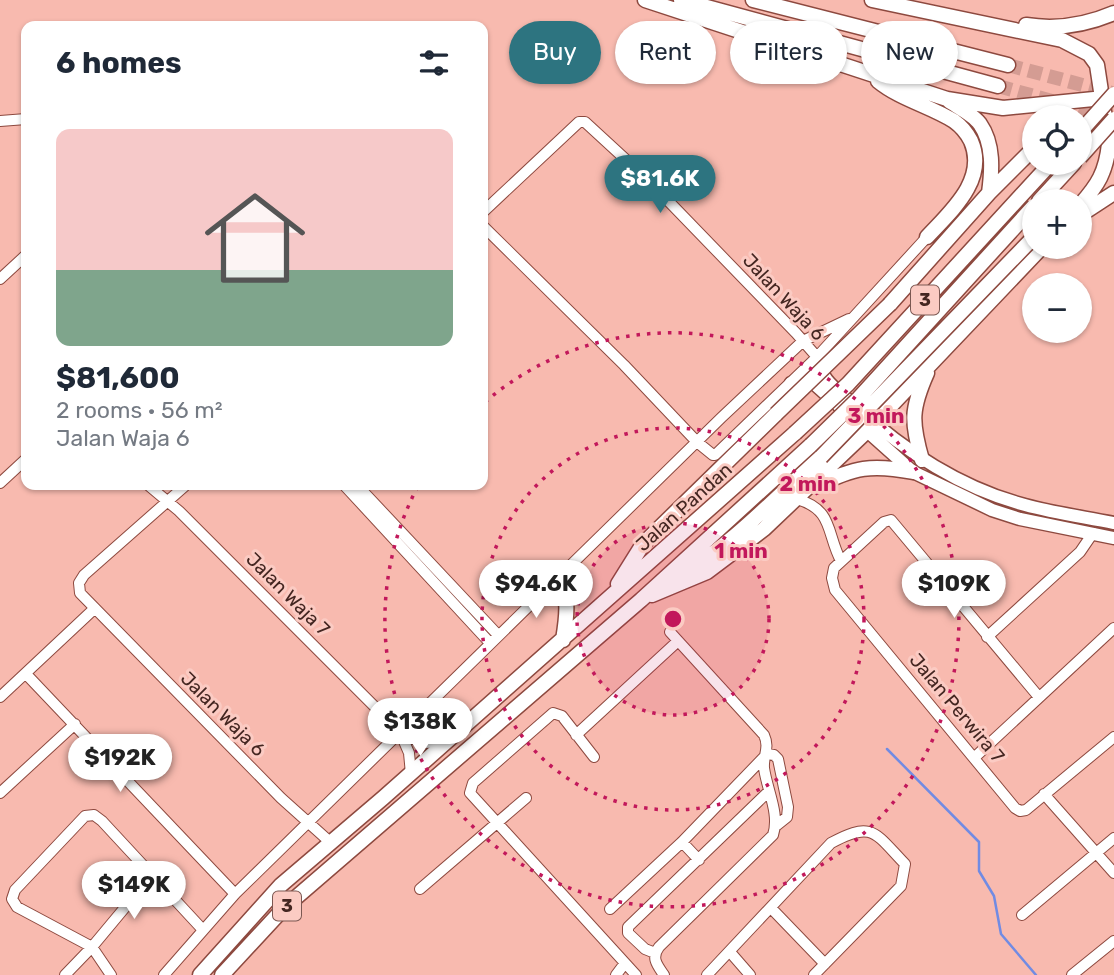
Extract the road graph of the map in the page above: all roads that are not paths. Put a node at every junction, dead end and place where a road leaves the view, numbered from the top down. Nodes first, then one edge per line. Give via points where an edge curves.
1 (645, 0) edge
2 (681, 0) edge
3 (753, 0) edge
4 (874, 0) edge
5 (1114, 13) edge
6 (1008, 65) tunnel mouth
7 (861, 70) edge
8 (881, 84) edge
9 (903, 84) edge
10 (998, 86) tunnel mouth
11 (1110, 97) edge
12 (947, 99) junction
13 (1092, 117) edge
14 (1111, 118) edge
15 (21, 119) edge
16 (1092, 119) tunnel mouth
17 (0, 121) edge
18 (1092, 142) edge
19 (1022, 160) edge
20 (1102, 171) junction
21 (1040, 175) edge
22 (1063, 175) edge
23 (1050, 189) edge
24 (1083, 189) edge
25 (1092, 191) edge
26 (1114, 193) edge
27 (989, 194) junction
28 (488, 207) edge
29 (1092, 207) edge
30 (1022, 219) edge
31 (488, 231) edge
32 (927, 237) joint
33 (1022, 249) edge
34 (1030, 259) edge
35 (21, 260) edge
36 (0, 279) edge
37 (849, 319) junction
38 (819, 334) junction
39 (803, 341) junction
40 (821, 353) junction
41 (934, 359) junction
42 (791, 383) junction
43 (870, 428) junction
44 (697, 442) junction
45 (922, 460) junction
46 (21, 464) edge
47 (913, 472) junction
48 (0, 483) edge
49 (153, 490) edge
50 (180, 490) edge
51 (349, 490) edge
52 (362, 490) edge
53 (800, 496) junction
54 (166, 502) junction
55 (1114, 523) edge
56 (1093, 533) junction
57 (1114, 538) edge
58 (837, 564) junction
59 (560, 575) junction
60 (608, 600) junction
61 (641, 600) junction
62 (94, 609) junction
63 (1114, 628) edge
64 (670, 632) dead end
65 (498, 635) junction
66 (986, 637) junction
67 (563, 640) junction
68 (678, 641) junction
69 (490, 643) junction
70 (26, 674) junction
71 (1038, 696) junction
72 (0, 697) edge
73 (75, 724) junction
74 (400, 732) junction
75 (576, 735) junction
76 (1114, 737) edge
77 (446, 742) junction
78 (767, 754) junction
79 (594, 757) dead end
80 (975, 757) junction
81 (411, 774) junction
82 (769, 791) junction
83 (0, 793) edge
84 (1044, 794) junction
85 (526, 798) dead end
86 (309, 823) junction
87 (498, 823) junction
88 (777, 825) junction
89 (1114, 838) edge
90 (330, 842) junction
91 (682, 842) junction
92 (1096, 852) junction
93 (699, 860) junction
94 (1114, 873) edge
95 (152, 875) junction
96 (419, 889) dead end
97 (235, 894) junction
98 (771, 908) junction
99 (610, 909) dead end
100 (1022, 915) dead end
101 (203, 930) junction
102 (1114, 941) edge
103 (92, 947) junction
104 (730, 952) junction
105 (655, 953) junction
106 (625, 963) junction
107 (825, 964) junction
108 (65, 975) edge
109 (111, 975) edge
110 (164, 975) edge
111 (201, 975) edge
112 (222, 975) edge
113 (616, 975) edge
114 (636, 975) edge
115 (664, 975) edge
116 (707, 975) edge
117 (750, 975) edge
118 (814, 975) edge
119 (1072, 975) edge

1 - 7 highway
2 - 10 highway
3 - 6 highway
4 - 5 highway via 1050,27 1086,23
4 - 11 highway via 1062,40 1089,54
8 - 32 highway via 954,122 973,147 975,167 966,191
9 - 12 highway
11 - 12 highway via 1003,108
11 - 13 highway, bridge
11 - 14 highway
12 - 27 highway via 980,123 990,151
14 - 16 highway
14 - 18 highway, bridge
14 - 20 highway
15 - 17 street
19 - 27 highway
20 - 24 highway
20 - 25 highway
21 - 60 highway, Jalan Pandan / 3, bridge via 848,384
22 - 23 highway
26 - 29 highway
27 - 60 highway, bridge via 890,304 643,544
28 - 39 street, Jalan Waja 6 via 581,121 587,123
30 - 61 highway, Jalan Pandan / 3, bridge via 859,398
31 - 44 street
32 - 37 street
33 - 61 highway, bridge via 821,457 696,567
34 - 41 highway
35 - 36 street
37 - 38 street
37 - 40 street
38 - 39 street
38 - 40 street via 825,337
39 - 40 street, Jalan Waja 6
39 - 44 street
40 - 42 street
40 - 43 main road via 824,379
41 - 43 highway
41 - 45 highway via 916,397 913,419
42 - 43 main road via 810,380
42 - 44 street via 715,455
43 - 45 main road
43 - 47 main road
43 - 53 highway
44 - 59 street
45 - 55 main road via 997,496
46 - 48 street
47 - 53 highway via 884,466 855,469
47 - 56 main road via 992,510
49 - 54 street, Jalan Waja 7
50 - 54 street
51 - 69 street
52 - 65 street
53 - 58 street, Jalan Perwira 7 via 829,524
53 - 61 highway via 707,572
54 - 62 street via 84,575 80,593
54 - 74 street, Jalan Waja 7
56 - 57 main road
56 - 66 street via 1080,552
58 - 66 street via 891,520
58 - 80 street, Jalan Perwira 7 via 832,578 835,590
59 - 65 street
59 - 67 highway via 568,609
60 - 67 highway, Jalan Pandan / 3
61 - 112 highway, Jalan Pandan / 3 via 285,907
62 - 70 street
62 - 86 street, Jalan Waja 6
63 - 71 street
64 - 68 street
65 - 69 street
66 - 71 street
67 - 77 highway, Jalan Pandan / 3
68 - 75 street
68 - 78 street via 764,735
69 - 74 street
70 - 72 street
70 - 73 street
71 - 80 street
73 - 83 street
73 - 97 street
74 - 77 street, Jalan Waja 7 via 423,743
74 - 81 street, Jalan Waja 7
74 - 86 street
75 - 79 street
75 - 87 street via 562,716 553,713 473,783 470,793
76 - 84 street
77 - 81 highway, Jalan Pandan / 3
78 - 82 street via 763,764
78 - 88 street via 778,759 788,807 787,817
78 - 91 street
80 - 84 street, Jalan Perwira 7 via 1020,811
81 - 90 highway, Jalan Pandan / 3
82 - 88 street
82 - 93 street
84 - 92 street
85 - 87 street
86 - 90 street, Jalan Waja 6
86 - 97 street
87 - 96 street
87 - 106 street
88 - 105 street via 773,835
89 - 92 street
90 - 111 highway, Jalan Pandan / 3 via 281,885
91 - 93 street
91 - 99 street
92 - 94 street
92 - 100 street
93 - 105 street via 628,928 628,933
95 - 101 street
95 - 103 street
95 - 103 street via 94,815 85,816 15,890 12,899 17,907
97 - 101 street
98 - 104 street
98 - 107 street
98 - 107 street via 831,843 853,831 866,830 888,846 905,864 901,886
101 - 110 street
102 - 119 street
103 - 108 street
103 - 109 street
104 - 116 street
104 - 117 street
105 - 115 street
106 - 113 street
106 - 114 street
107 - 118 street

